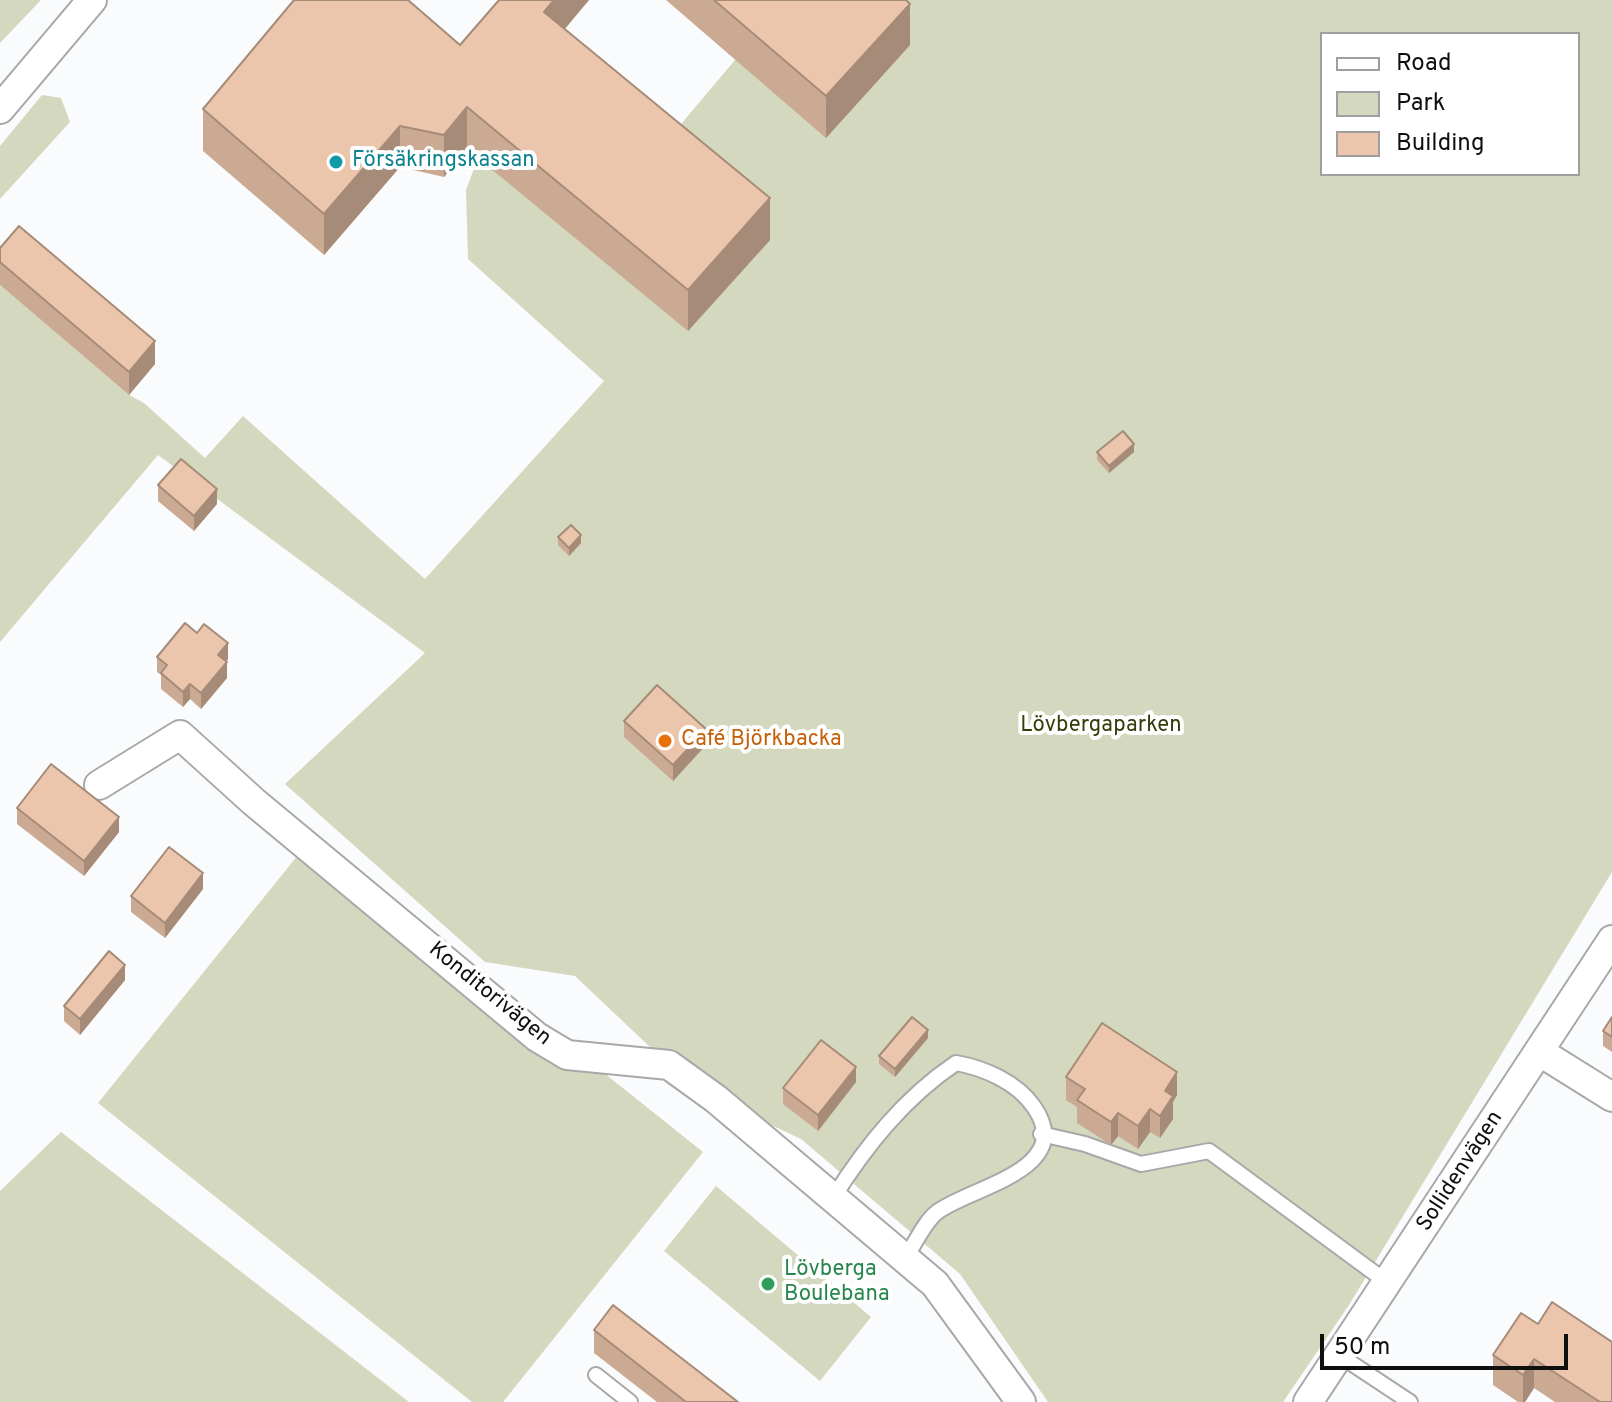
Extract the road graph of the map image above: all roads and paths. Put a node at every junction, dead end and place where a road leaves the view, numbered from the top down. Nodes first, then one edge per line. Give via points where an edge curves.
1 (92, 0) edge
2 (0, 109) edge
3 (99, 785) dead end
4 (1612, 940) edge
5 (1540, 1052) junction
6 (1612, 1097) edge
7 (1041, 1134) junction
8 (833, 1198) junction
9 (905, 1259) junction
10 (1388, 1283) junction
11 (1339, 1355) junction
12 (596, 1375) dead end
13 (1407, 1401) edge
14 (630, 1402) edge
15 (1021, 1402) edge
16 (1308, 1402) edge

1 - 2 street
3 - 8 street, Konditorivägen via 180,735 537,1037 567,1055 669,1065
4 - 5 street, Sollidenvägen
5 - 6 street
5 - 10 street, Sollidenvägen
7 - 8 lane via 1041,1118 1031,1103 985,1068 956,1063 929,1081 867,1145
7 - 9 lane via 1032,1162 936,1213
7 - 10 lane via 1141,1164 1209,1151
8 - 9 street, Konditorivägen
9 - 15 street, Konditorivägen via 935,1284
10 - 11 street, Sollidenvägen
11 - 13 lane
11 - 16 street, Sollidenvägen
12 - 14 lane

